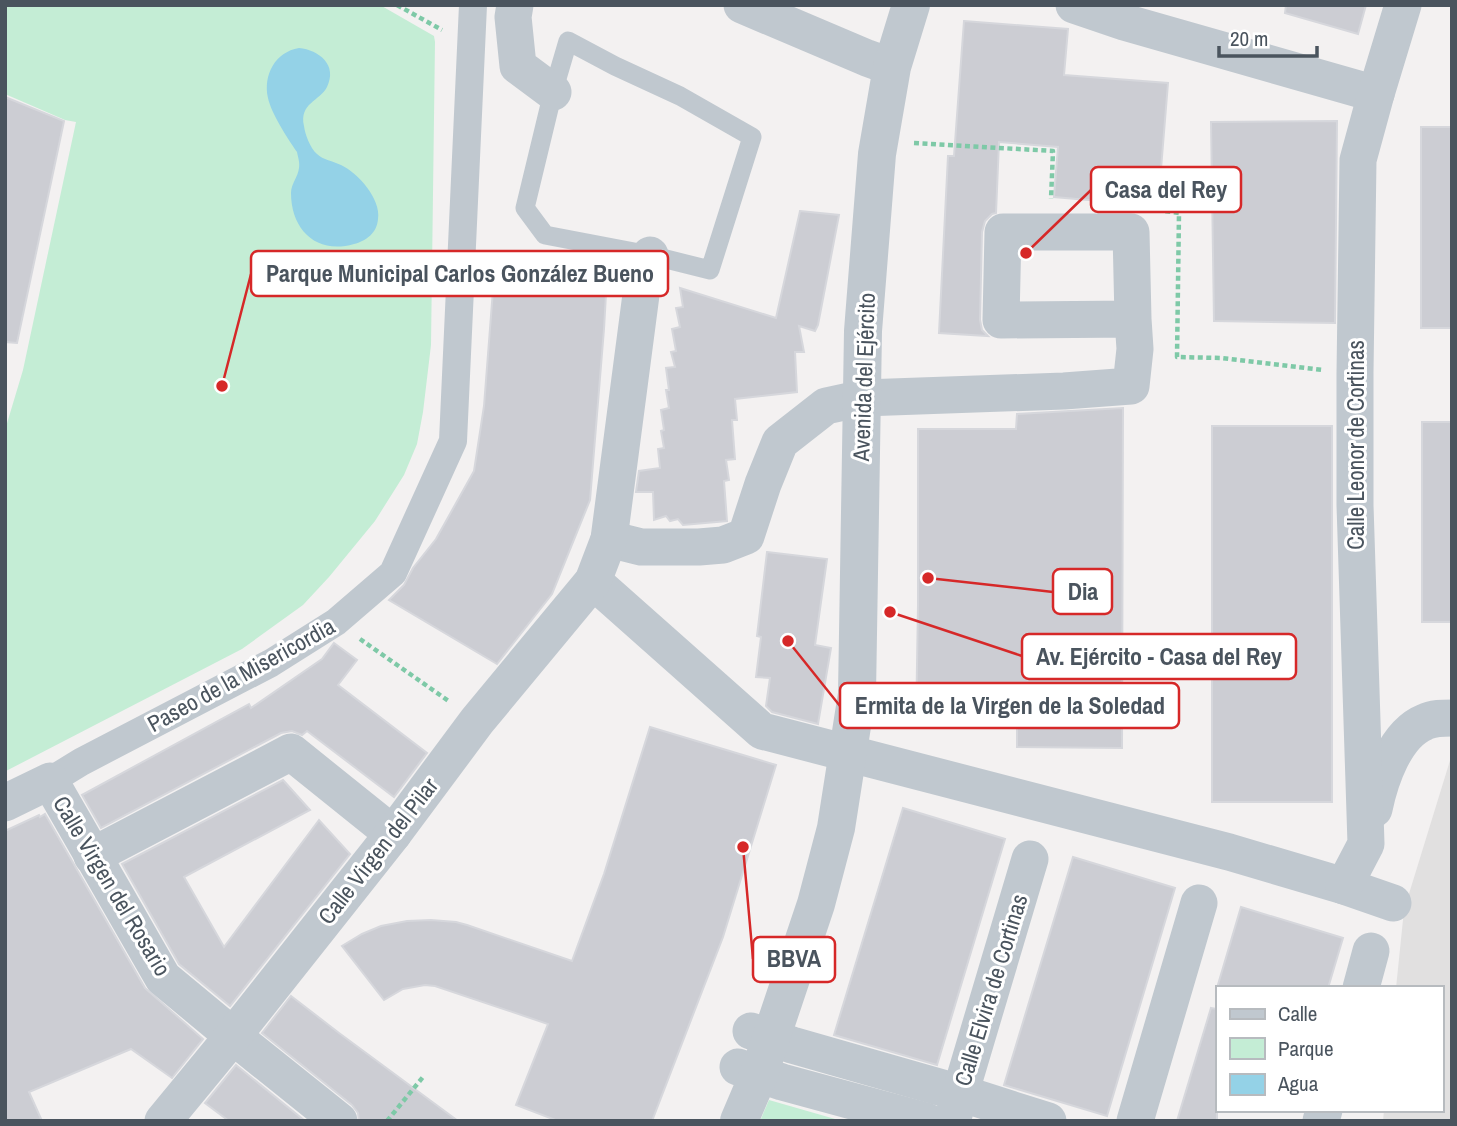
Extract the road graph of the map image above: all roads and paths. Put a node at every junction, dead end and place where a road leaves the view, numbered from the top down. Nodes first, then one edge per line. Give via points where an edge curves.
1 (397, 5) edge
2 (473, 5) edge
3 (515, 5) edge
4 (742, 5) edge
5 (911, 5) edge
6 (1074, 5) edge
7 (1403, 5) edge
8 (470, 46) junction
9 (892, 67) junction
10 (553, 92) junction
11 (1376, 94) junction
12 (649, 255) junction
13 (1134, 334) dead end
14 (863, 398) junction
15 (609, 539) junction
16 (593, 581) junction
17 (336, 622) junction
18 (1452, 718) edge
19 (477, 721) junction
20 (847, 753) junction
21 (50, 781) junction
22 (5, 803) edge
23 (393, 834) junction
24 (1366, 844) junction
25 (92, 856) junction
26 (1030, 859) dead end
27 (1344, 886) junction
28 (1393, 902) dead end
29 (1199, 903) dead end
30 (1371, 951) dead end
31 (1362, 986) edge
32 (761, 1035) junction
33 (233, 1036) junction
34 (748, 1071) junction
35 (423, 1077) dead end
36 (956, 1107) edge
37 (163, 1121) edge
38 (339, 1121) edge
39 (387, 1121) edge
40 (715, 1121) edge
41 (739, 1121) edge
42 (926, 1121) edge
43 (1048, 1121) edge
44 (1135, 1121) edge

1 - 8 path
2 - 8 street, Paseo de la Misericordia
3 - 10 street via 518,66
4 - 9 street
5 - 9 street, Avenida del Ejército
6 - 11 street
7 - 11 street, Calle Leonor de Cortinas
8 - 17 street, Paseo de la Misericordia via 453,441 393,573
9 - 14 street, Avenida del Ejército via 877,155 863,331
10 - 12 lane via 525,208 545,235
10 - 12 lane via 568,41 752,137 710,270
11 - 24 street, Calle Leonor de Cortinas via 1358,160 1355,373
12 - 15 street, Calle Virgen del Pilar
13 - 14 street via 1132,386
14 - 15 street via 826,405 780,442 746,536 723,545 699,547 641,547
14 - 20 street, Avenida del Ejército via 857,694
15 - 16 street, Calle Virgen del Pilar
16 - 19 street, Calle Virgen del Pilar
16 - 20 street via 762,731
17 - 19 path
17 - 21 street, Paseo de la Misericordia via 271,663
18 - 24 street via 1427,720 1406,734 1380,783
19 - 23 street, Calle Virgen del Pilar
20 - 27 street
20 - 32 street, Avenida del Ejército via 804,863
21 - 22 street
21 - 25 street, Calle Virgen del Rosario
23 - 25 street via 291,751
23 - 33 street, Calle Virgen del Pilar
24 - 27 street, Calle Leonor de Cortinas
25 - 33 street, Calle Virgen del Rosario via 163,978
26 - 36 street, Calle Elvira de Cortinas
27 - 28 street
29 - 44 street
30 - 31 street
32 - 34 street, Avenida del Ejército
32 - 36 street
33 - 37 street, Calle Virgen del Pilar
33 - 38 street, Calle Virgen del Rosario
34 - 40 street, Avenida del Ejército
34 - 41 street, Avenida del Ejército
34 - 42 street
35 - 39 path
36 - 43 street

